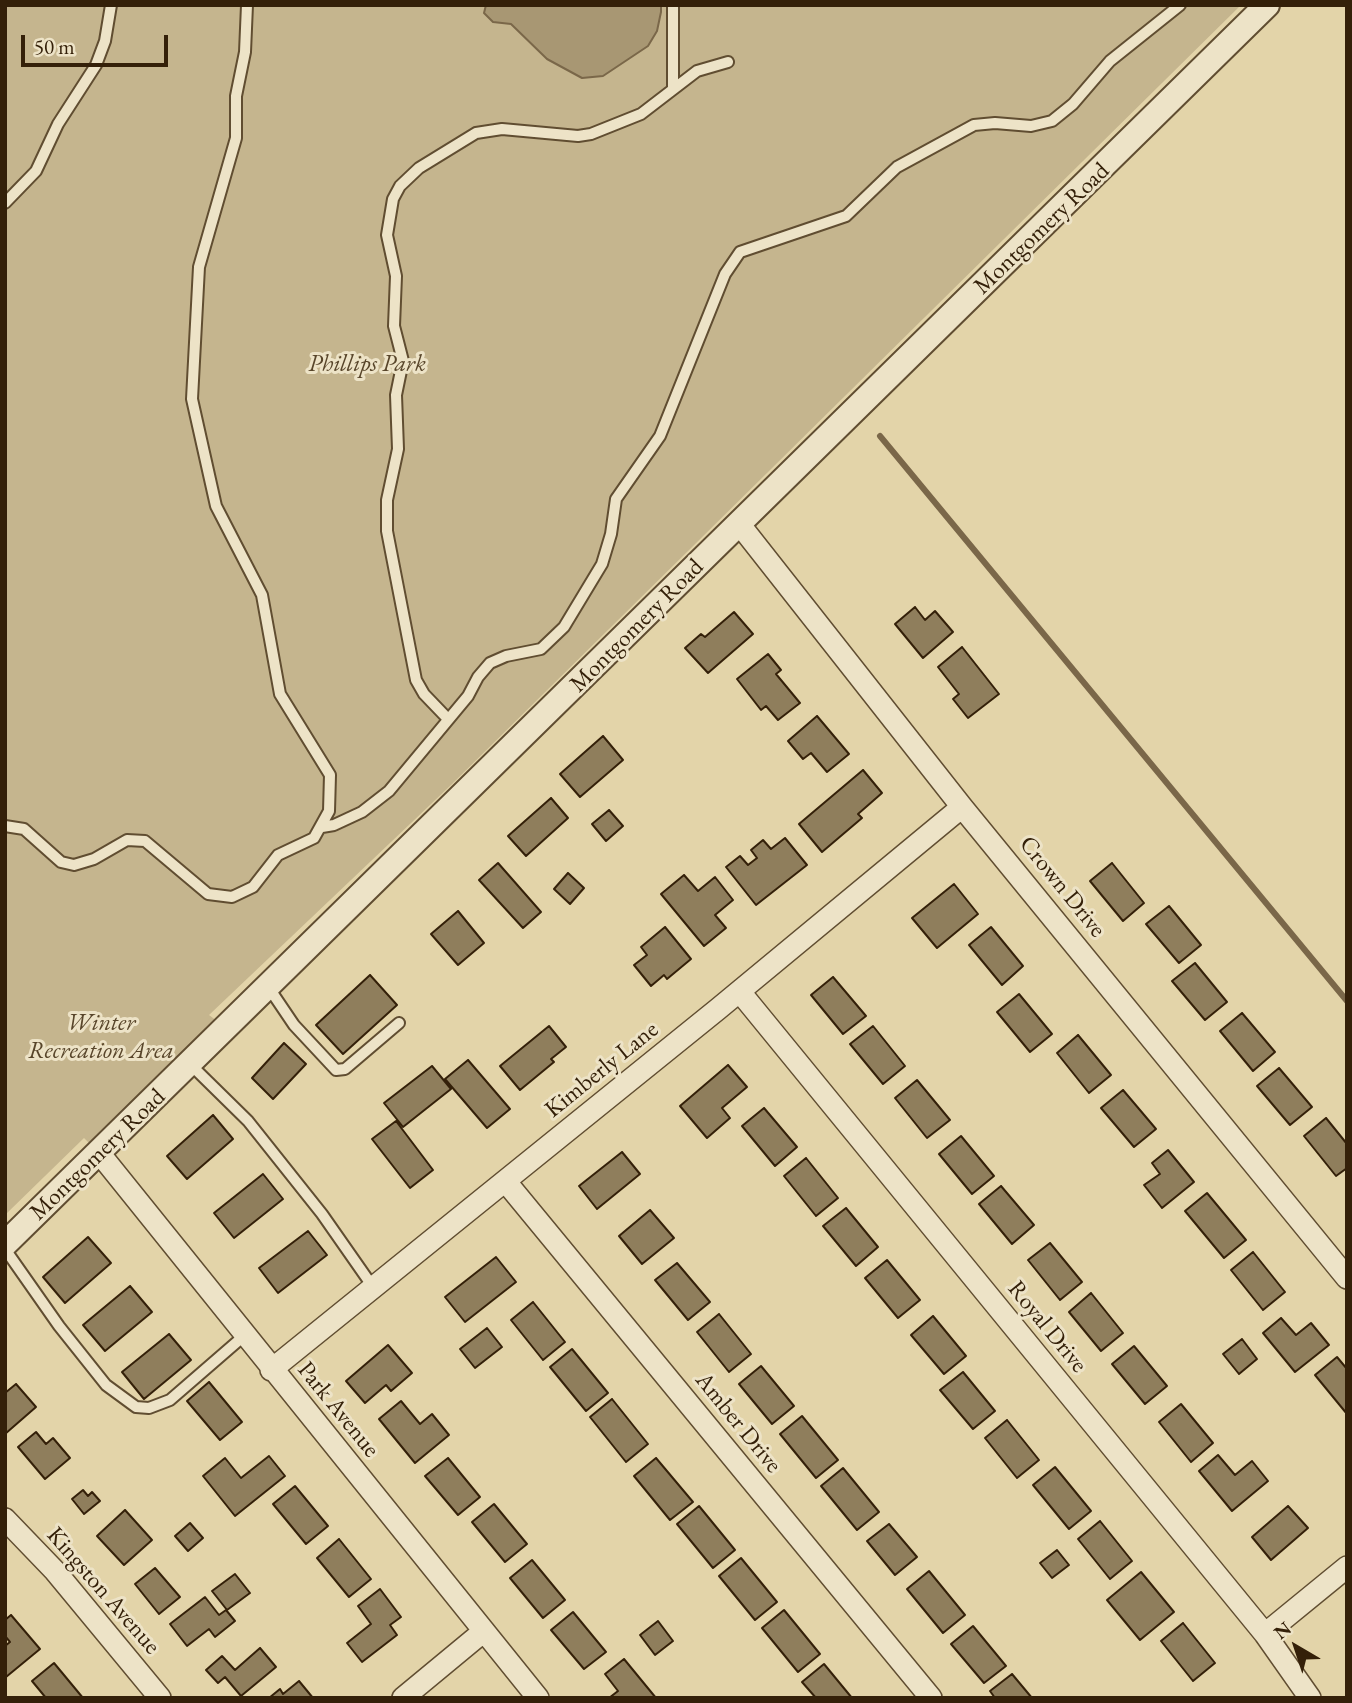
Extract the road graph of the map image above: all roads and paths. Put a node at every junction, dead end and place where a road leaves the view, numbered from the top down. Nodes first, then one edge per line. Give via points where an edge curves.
1 (111, 5) edge
2 (247, 5) edge
3 (673, 5) edge
4 (1180, 5) edge
5 (1267, 5) edge
6 (728, 62) dead end
7 (673, 88) junction
8 (5, 203) edge
9 (740, 525) junction
10 (448, 719) junction
11 (962, 807) junction
12 (5, 826) edge
13 (322, 827) junction
14 (269, 988) junction
15 (740, 992) junction
16 (399, 1023) dead end
17 (191, 1065) junction
18 (100, 1154) junction
19 (506, 1182) junction
20 (5, 1247) edge
21 (1347, 1278) edge
22 (373, 1287) junction
23 (245, 1335) junction
24 (271, 1370) junction
25 (5, 1519) edge
26 (1347, 1567) edge
27 (484, 1632) junction
28 (1265, 1634) junction
29 (160, 1698) edge
30 (403, 1698) edge
31 (538, 1698) edge
32 (931, 1698) edge
33 (1310, 1698) edge

1 - 8 lane via 96,65 58,124 36,171
2 - 13 lane via 236,138 199,267 192,399 216,506 262,595 280,694 330,775 331,802
3 - 7 lane
4 - 10 lane via 1110,61 1052,121 1031,126 974,125 897,167 846,216 740,252 726,274 666,425 616,499 602,564 564,627 541,649 490,663
5 - 9 street, Montgomery Road
6 - 7 lane via 697,71
7 - 10 lane via 626,122 592,134 502,129 476,133 406,179 389,209 387,235 396,276 394,326 403,360 396,394 398,449 387,500 387,531 416,680
9 - 11 street, Crown Drive
9 - 14 street, Montgomery Road
10 - 13 lane via 376,804
11 - 15 street, Kimberly Lane
11 - 21 street, Crown Drive
12 - 13 lane via 24,830 61,862 74,865 127,840 145,841 208,894 223,898 247,892 273,859 309,842
14 - 16 lane via 294,1025 336,1070 345,1069
14 - 17 street, Montgomery Road
15 - 19 street, Kimberly Lane
15 - 28 street, Royal Drive
17 - 18 street, Montgomery Road
17 - 22 lane via 248,1121
18 - 20 street, Montgomery Road
18 - 23 street, Park Avenue
19 - 22 street, Kimberly Lane
19 - 32 street, Amber Drive
20 - 23 lane via 106,1385 136,1407 149,1409 170,1400
22 - 24 street, Kimberly Lane
23 - 24 street, Park Avenue
24 - 27 street, Park Avenue
25 - 29 street, Kingston Avenue
26 - 28 street
27 - 30 street
27 - 31 street, Park Avenue
28 - 33 street, Royal Drive

